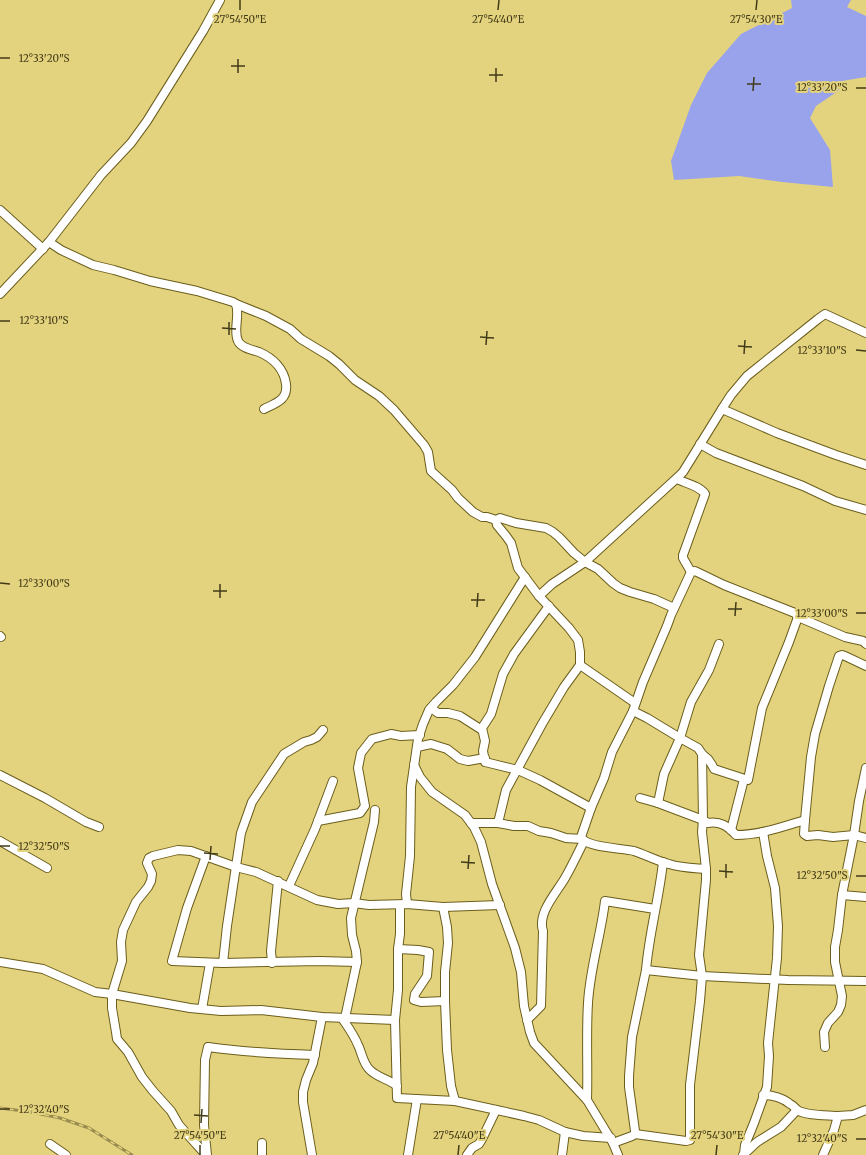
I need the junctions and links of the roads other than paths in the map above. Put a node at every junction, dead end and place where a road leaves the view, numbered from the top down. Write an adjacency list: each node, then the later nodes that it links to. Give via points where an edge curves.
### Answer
1 (220, 0): 3 (street, via 131,144 101,175)
2 (0, 210): 4 (street)
3 (49, 242): 4 (street); 6 (street, via 93,265 197,291)
4 (43, 249): 5 (street)
5 (1, 290)
6 (236, 304): 9 (street, via 238,342 268,357 284,374 284,397); 14 (street, via 290,329 379,396 424,445 432,473 473,512)
7 (866, 333): 8 (street, via 825,314 747,376)
8 (722, 408): 10 (street); 11 (street, via 778,433)
9 (264, 409)
10 (700, 444): 12 (street); 13 (street, via 716,454 803,486 835,501)
11 (866, 465)
12 (677, 478): 15 (street); 16 (street, via 705,494 683,555)
13 (866, 510)
14 (496, 520): 15 (street, via 500,518 546,528); 17 (street, via 511,543 518,568)
15 (585, 562): 18 (street); 20 (street, via 598,569 620,588)
16 (691, 572): 20 (street); 21 (street, via 695,571 795,613)
17 (525, 577): 18 (street); 27 (street, via 475,657)
18 (539, 596): 19 (street)
19 (549, 606): 24 (street, via 578,640); 28 (street, via 506,667 491,714)
20 (674, 608): 26 (street)
21 (798, 617): 23 (street); 39 (street, via 762,708 748,780)
22 (719, 644): 31 (street, via 709,670 691,702)
23 (866, 644)
24 (580, 665): 26 (street); 37 (street, via 542,724)
25 (866, 666): 46 (street, via 845,656 839,656 815,734)
26 (634, 707): 31 (street); 43 (street, via 612,752)
27 (431, 708): 28 (street, via 438,713 460,716); 30 (street, via 422,724)
28 (482, 728): 34 (street)
29 (323, 730): 59 (street, via 317,737 284,754 252,802 241,833)
30 (420, 735): 32 (street); 47 (street, via 391,734 372,739 361,753 358,768 365,806 360,813)
31 (680, 738): 33 (street, via 698,748); 42 (street, via 664,774)
32 (417, 747): 34 (street, via 431,744 447,749 468,762); 35 (street)
33 (702, 754): 39 (street, via 714,769); 45 (street)
34 (485, 758): 37 (street, via 485,762)
35 (414, 765): 48 (street, via 432,792 465,815); 67 (street, via 410,808 410,856)
36 (866, 768): 53 (street)
37 (518, 770): 43 (street); 49 (street, via 506,790)
38 (0, 775): 50 (street)
39 (744, 779): 51 (street)
40 (333, 781): 47 (street)
41 (640, 798): 42 (street)
42 (658, 803): 45 (street)
43 (591, 808): 55 (street, via 581,837)
44 (375, 810): 66 (street)
45 (703, 820): 51 (street, via 708,823 720,823); 61 (street, via 702,842)
46 (805, 820): 52 (street); 53 (street, via 806,836)
47 (318, 821): 63 (street)
48 (471, 823): 49 (street); 68 (street, via 481,842)
49 (498, 823): 55 (street, via 528,826 566,838)
50 (99, 827)
51 (731, 830): 52 (street, via 736,834 746,835)
52 (763, 832): 79 (street, via 775,888 778,926)
53 (854, 835): 54 (street); 64 (street)
54 (866, 838)
55 (583, 840): 58 (street, via 634,851); 88 (street, via 544,916 541,926 541,1006)
56 (0, 841): 60 (street)
57 (206, 856): 59 (street); 74 (street, via 187,908 172,961); 82 (street, via 178,850 149,858 147,863 152,874 151,881 136,902 123,930 122,961)
58 (663, 862): 61 (street, via 687,868); 70 (street)
59 (236, 867): 62 (street); 75 (street)
60 (47, 868)
61 (706, 869): 78 (street, via 700,955)
62 (278, 881): 63 (street); 76 (street)
63 (289, 886): 66 (street, via 317,900 338,904)
64 (842, 895): 65 (street); 80 (street, via 835,947)
65 (866, 898)
66 (354, 903): 67 (street); 73 (street, via 351,918)
67 (404, 904): 69 (street); 71 (street)
68 (500, 905): 69 (street); 88 (street, via 521,972)
69 (443, 907): 83 (street, via 448,943)
70 (655, 909): 77 (street); 94 (street, via 605,901 588,1003)
71 (398, 949): 83 (street, via 429,952 427,976 414,1000); 87 (street)
72 (0, 962): 82 (street, via 43,969 94,992)
73 (357, 962): 76 (street, via 320,960); 86 (street)
74 (210, 963): 75 (street); 84 (street)
75 (223, 963): 76 (street)
76 (272, 963)
77 (646, 970): 78 (street); 101 (street, via 632,1037 629,1076)
78 (702, 976): 79 (street); 101 (street, via 690,1085 690,1140)
79 (774, 979): 80 (street); 92 (street, via 767,1087)
80 (839, 981): 81 (street); 89 (street, via 841,1006 824,1032)
81 (866, 981)
82 (112, 994): 84 (street); 107 (street, via 117,1039 152,1091)
83 (445, 1001): 95 (street, via 449,1068)
84 (202, 1009): 85 (street, via 260,1010)
85 (322, 1016): 86 (street); 90 (street)
86 (344, 1018): 87 (street); 91 (street, via 370,1070)
87 (395, 1020): 91 (street)
88 (527, 1020): 94 (street, via 534,1044)
89 (825, 1047)
90 (315, 1055): 107 (street, via 237,1052 208,1047 205,1060 204,1125); 109 (street, via 303,1097)
91 (397, 1086): 93 (street, via 397,1098)
92 (763, 1095): 97 (street, via 790,1103); 105 (street)
93 (417, 1099): 95 (street); 110 (street)
94 (587, 1100): 102 (street)
95 (455, 1101): 96 (street)
96 (496, 1110): 100 (street, via 539,1120); 111 (street, via 479,1144)
97 (798, 1110): 99 (street, via 807,1114); 105 (street, via 782,1127 757,1142)
98 (866, 1110): 99 (street, via 853,1115)
99 (838, 1116): 114 (street)
100 (565, 1132): 102 (street); 112 (street)
101 (635, 1134): 102 (street)
102 (612, 1141): 113 (street)
103 (262, 1143): 108 (street)
104 (50, 1144): 106 (street)
105 (744, 1154)
106 (66, 1155)
107 (207, 1155)
108 (262, 1155)
109 (312, 1155)
110 (408, 1155)
111 (467, 1155)
112 (562, 1155)
113 (618, 1155)
114 (823, 1155)

